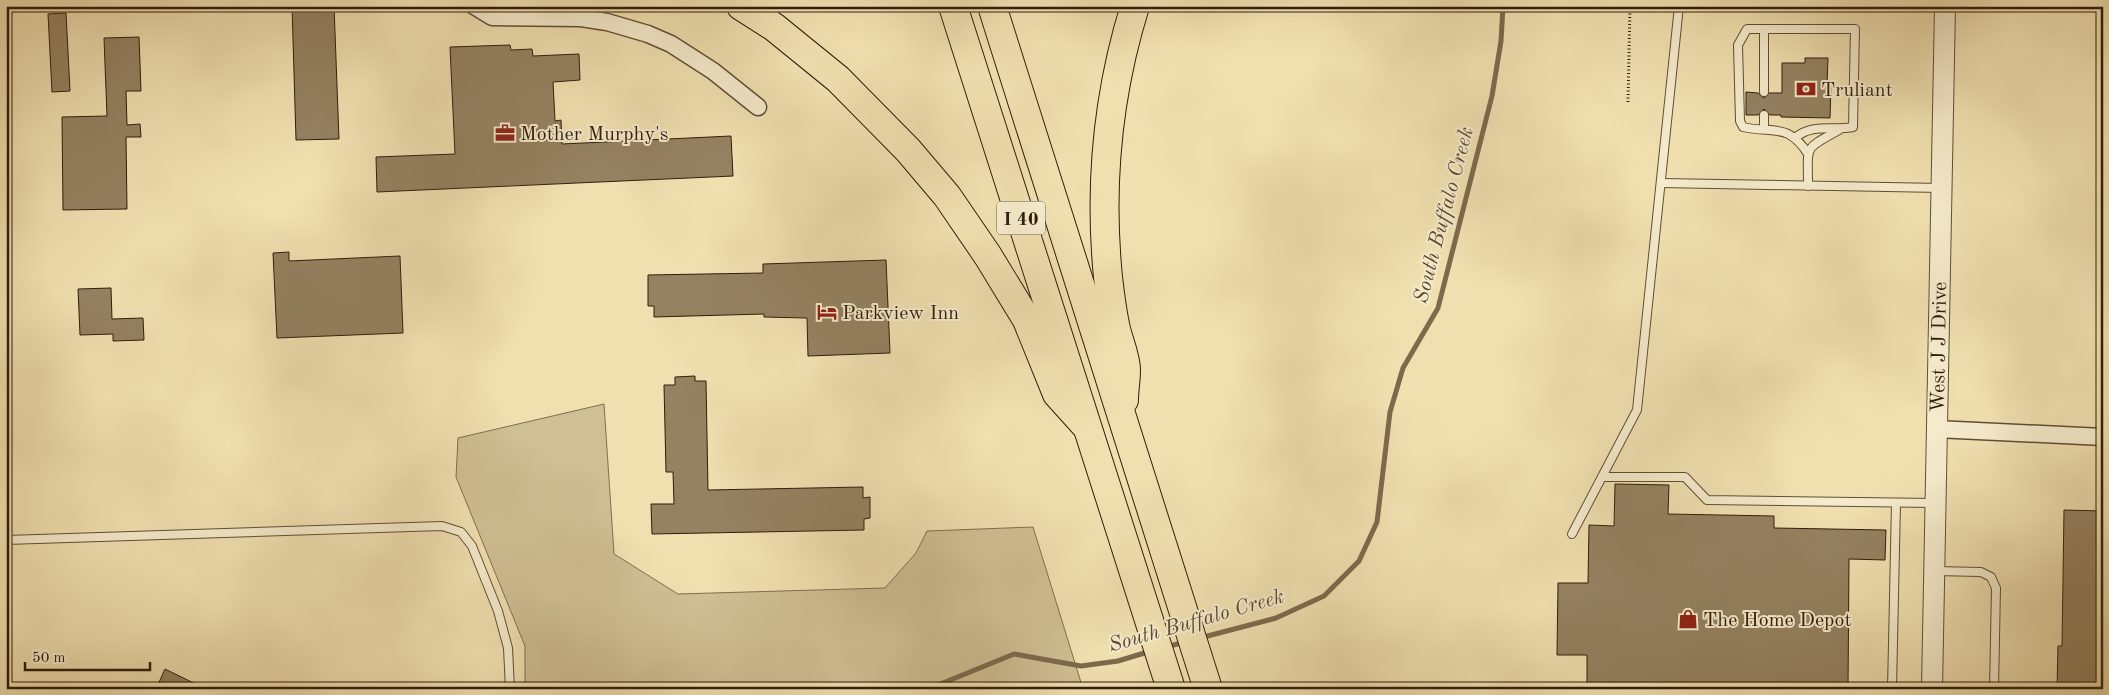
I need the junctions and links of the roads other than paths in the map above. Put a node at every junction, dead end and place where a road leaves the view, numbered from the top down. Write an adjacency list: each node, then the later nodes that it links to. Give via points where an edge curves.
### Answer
1 (474, 6): 10 (street, via 492,17 581,18 641,32 671,44 713,71)
2 (742, 6): 21 (highway, via 774,27 838,79 908,150 946,196 1027,320 1057,394)
3 (953, 6): 21 (highway, I 40)
4 (992, 6): 19 (highway, I 40)
5 (1134, 6): 19 (highway, via 1113,104 1105,179 1109,289 1126,368)
6 (1679, 6): 16 (lane)
7 (1945, 6): 18 (street, West J J Drive)
8 (1764, 29): 9 (lane); 12 (lane, via 1748,29 1738,45 1740,121 1743,127); 13 (lane, via 1855,29 1853,127)
9 (1764, 92)
10 (758, 107)
11 (1764, 116): 12 (lane)
12 (1764, 129): 14 (lane, via 1781,130)
13 (1839, 130): 14 (lane, via 1813,128); 15 (lane, via 1816,142)
14 (1795, 138): 15 (lane)
15 (1808, 154): 17 (lane)
16 (1661, 184): 17 (lane); 23 (lane, via 1637,410)
17 (1808, 186): 18 (lane)
18 (1941, 188): 20 (street, West J J Drive)
19 (1122, 419): 29 (highway, I 40)
20 (1936, 429): 22 (street); 25 (street, West J J Drive)
21 (1089, 430): 31 (highway, I 40)
22 (2103, 437)
23 (1602, 477): 24 (lane, via 1685,477 1707,500); 26 (lane)
24 (1896, 503): 25 (lane); 32 (lane)
25 (1935, 503): 28 (street, West J J Drive)
26 (1572, 534)
27 (6, 540): 30 (lane, via 442,526 461,532 472,546 498,611 508,648)
28 (1934, 571): 33 (street, West J J Drive); 34 (lane, via 1981,572 1991,577 1996,588)
29 (1207, 685)
30 (510, 689)
31 (1171, 689)
32 (1892, 689)
33 (1932, 689)
34 (1994, 689)

